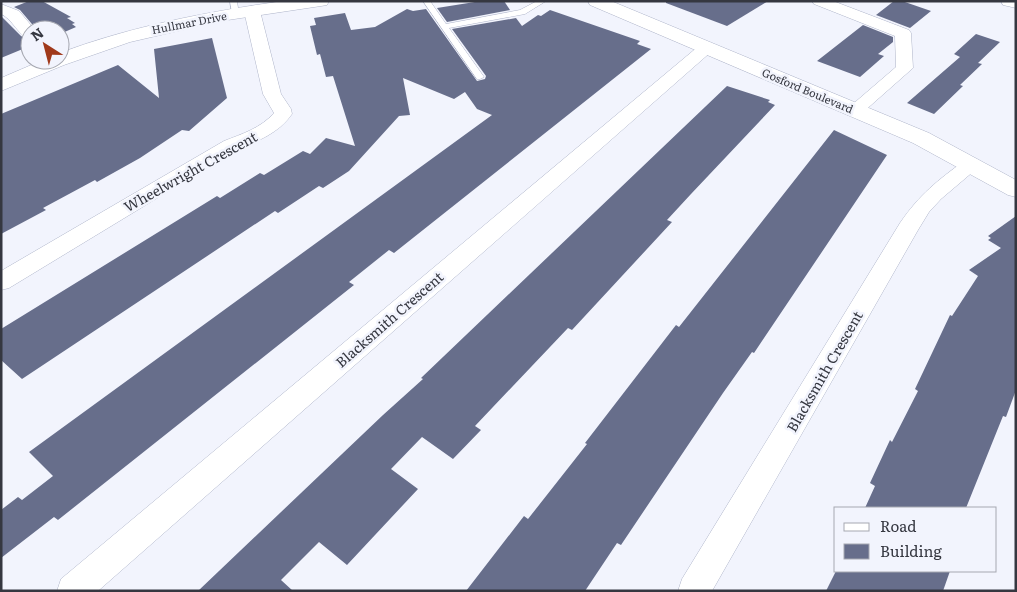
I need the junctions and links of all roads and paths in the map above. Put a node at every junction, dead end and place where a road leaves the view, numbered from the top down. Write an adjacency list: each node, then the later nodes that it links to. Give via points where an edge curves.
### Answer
1 (321, 1): 9 (street, Hullmar Drive)
2 (426, 1): 11 (lane)
3 (543, 1): 11 (lane, via 522,12)
4 (819, 1): 17 (street, via 903,33 905,68)
5 (1009, 1): 7 (street)
6 (604, 2): 12 (street, Gosford Boulevard)
7 (1016, 3)
8 (1, 8): 10 (street, via 14,14)
9 (240, 8): 13 (street, Hullmar Drive, via 147,30); 20 (street, Wheelwright Crescent, via 272,94 282,109 283,114 278,121 230,146)
10 (20, 22)
11 (444, 28): 15 (lane)
12 (706, 48): 17 (street, Gosford Boulevard); 21 (street, Blacksmith Crescent)
13 (70, 56)
14 (35, 70): 16 (street, Hullmar Drive)
15 (480, 77)
16 (1, 85)
17 (855, 110): 18 (street, Gosford Boulevard, via 921,138)
18 (971, 165): 19 (street, Gosford Boulevard); 22 (street, Blacksmith Crescent, via 934,194 908,228)
19 (1016, 190)
20 (1, 282)
21 (73, 591)
22 (694, 591)

